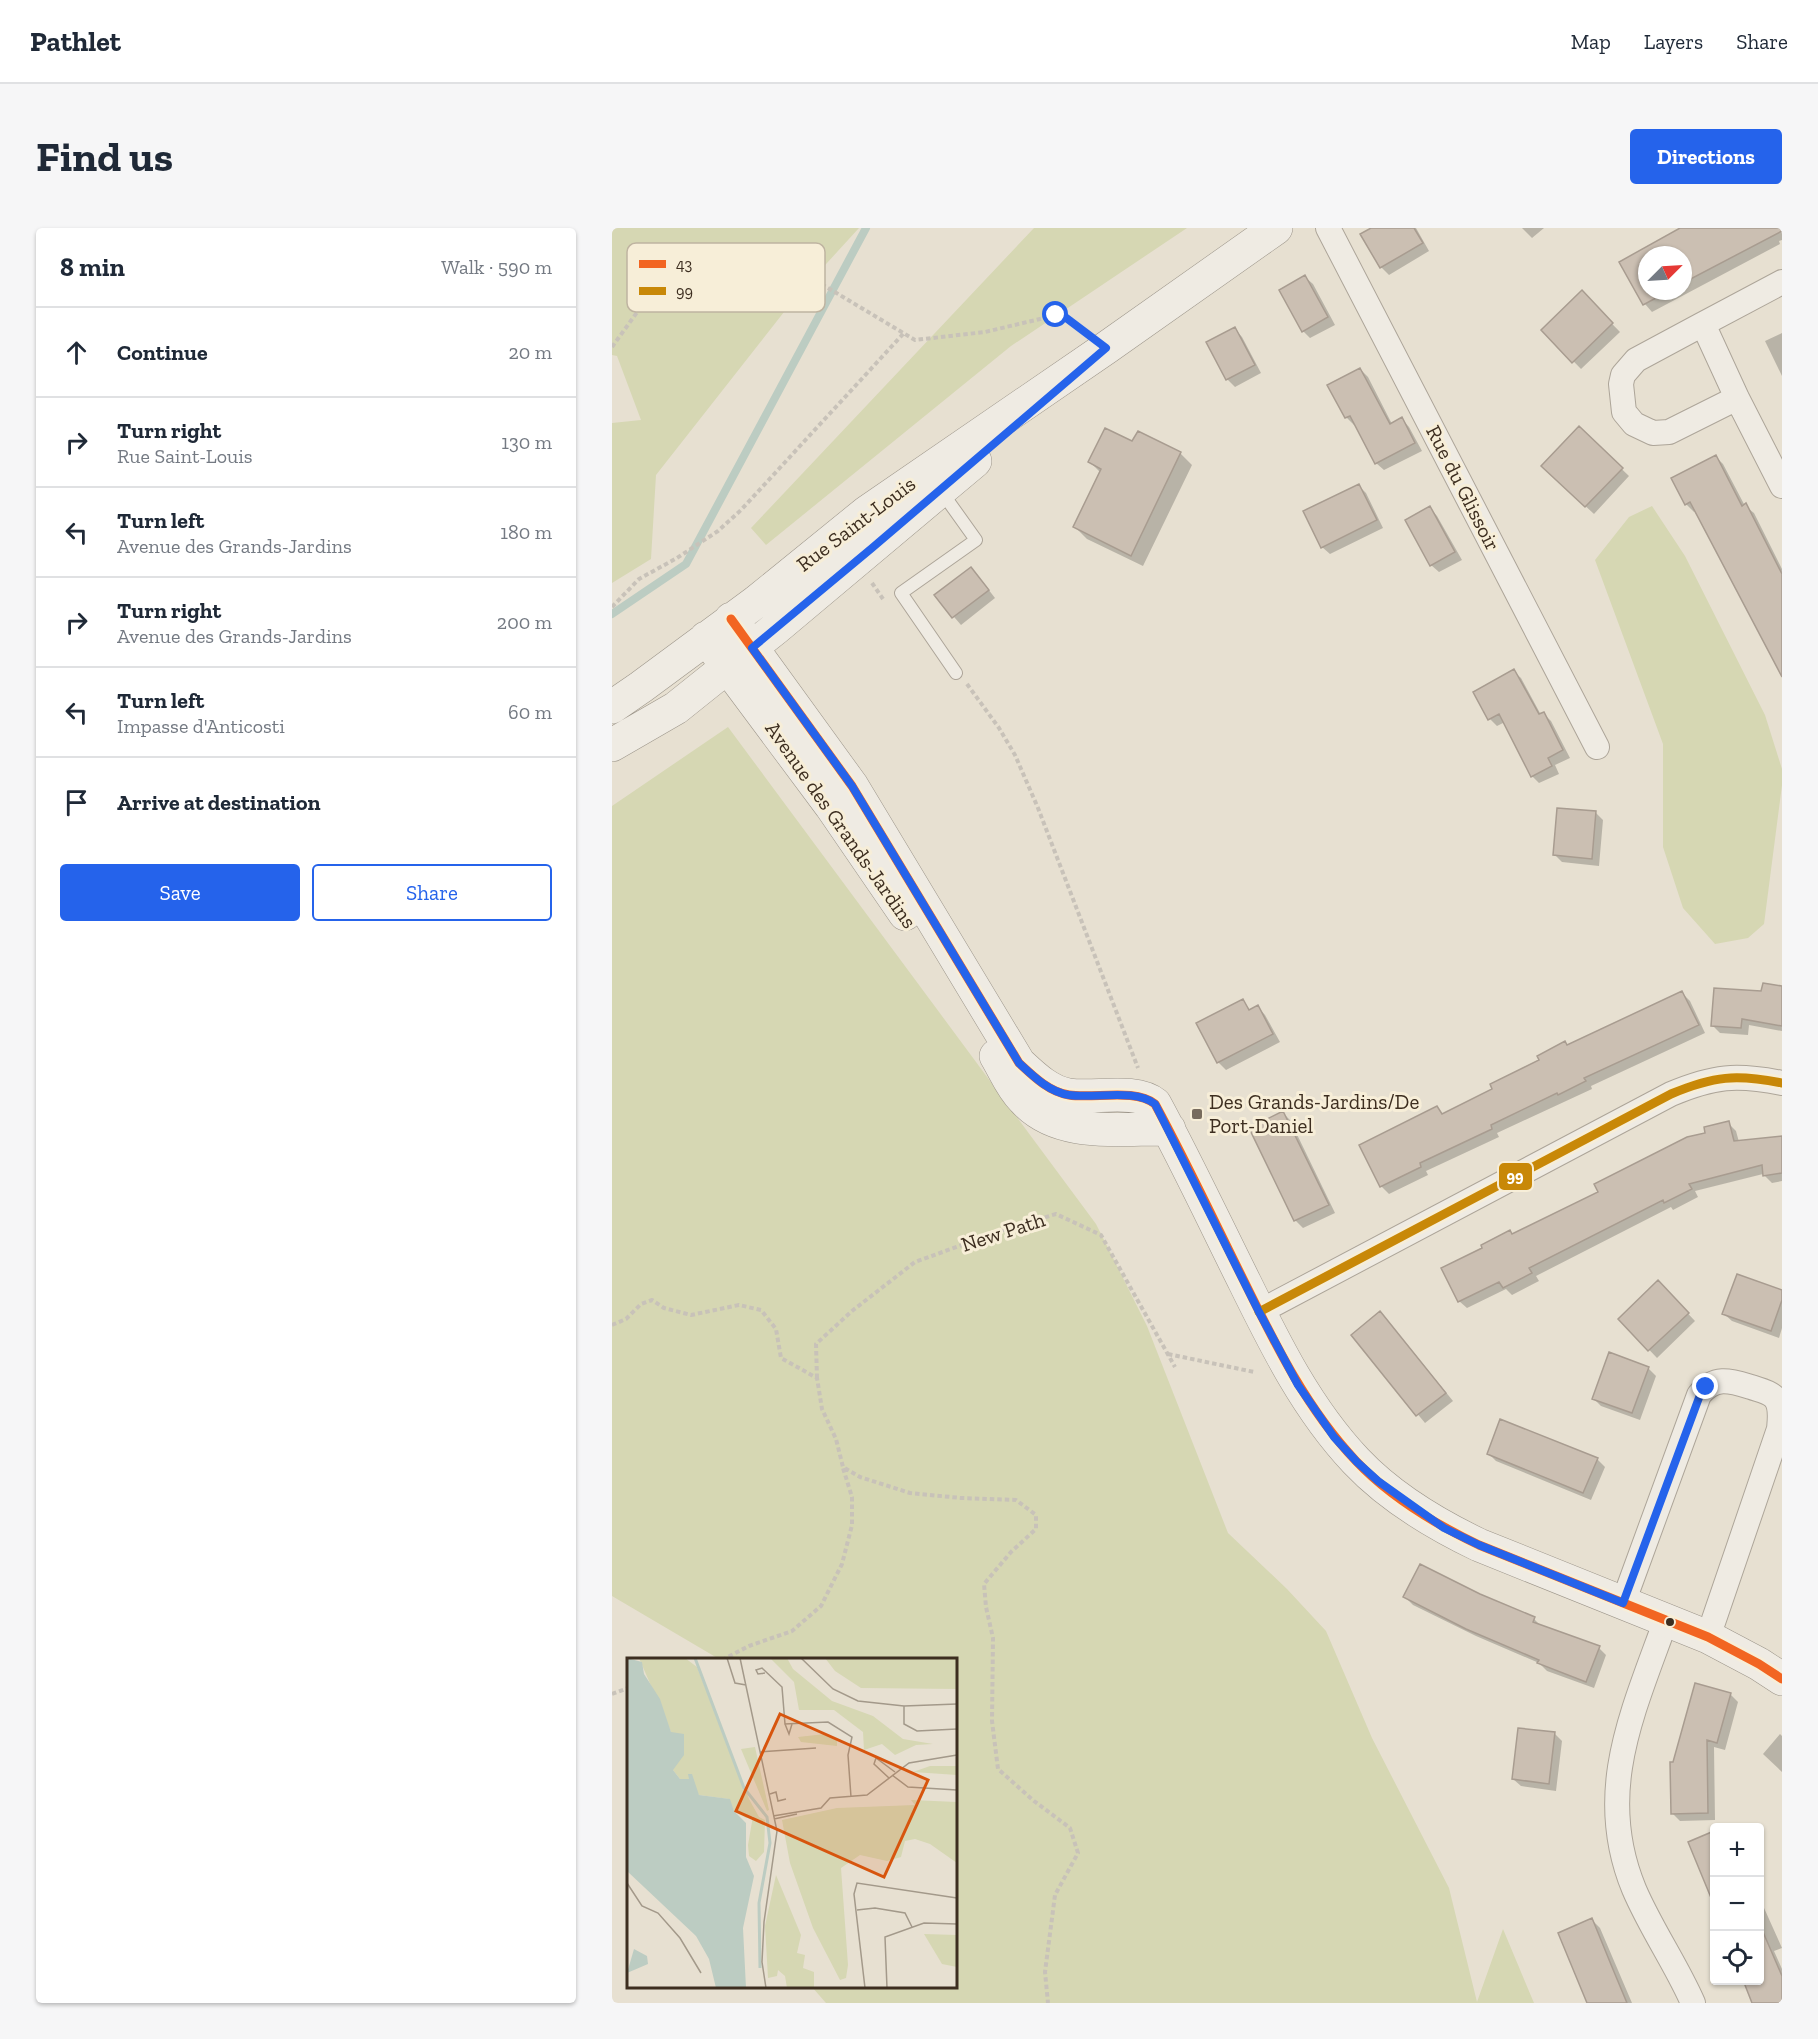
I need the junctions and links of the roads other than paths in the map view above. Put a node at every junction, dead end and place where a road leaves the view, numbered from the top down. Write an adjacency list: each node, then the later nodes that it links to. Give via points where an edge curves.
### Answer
1 (1276, 228): 5 (street, Rue Saint-Louis)
2 (1328, 228): 14 (street, Rue du Glissoir)
3 (1782, 282): 4 (street)
4 (1702, 324): 6 (street); 6 (street, via 1636,360 1623,375 1624,412 1634,424 1653,433 1669,432)
5 (1106, 348): 8 (street, Rue Saint-Louis); 9 (street, Rue Saint-Louis, via 867,512)
6 (1737, 398): 7 (street)
7 (1782, 486)
8 (940, 490): 10 (street, Rue Saint-Louis); 11 (lane, via 976,540 901,593)
9 (719, 629): 10 (street, Avenue des Grands-Jardins); 12 (street, Rue Saint-Louis)
10 (739, 657): 13 (street, Rue Saint-Louis, via 675,708); 16 (street, Avenue des Grands-Jardins, via 831,807 934,958 1022,1099 1047,1118 1070,1125 1169,1129)
11 (956, 673)
12 (612, 706)
13 (612, 745)
14 (1597, 747)
15 (1782, 1083): 16 (street, via 1728,1077 1699,1082 1671,1094)
16 (1259, 1312): 17 (street, Avenue des Grands-Jardins, via 1320,1417 1378,1481 1444,1528)
17 (1623, 1603): 18 (street, Avenue des Grands-Jardins); 19 (street, via 1700,1395 1706,1387 1725,1381 1768,1392 1779,1407 1779,1429)
18 (1666, 1620): 19 (street, Avenue des Grands-Jardins); 21 (street, via 1625,1734 1616,1789 1617,1811 1619,1837 1634,1888)
19 (1708, 1637): 20 (street, Avenue des Grands-Jardins)
20 (1782, 1679)
21 (1693, 2003)

